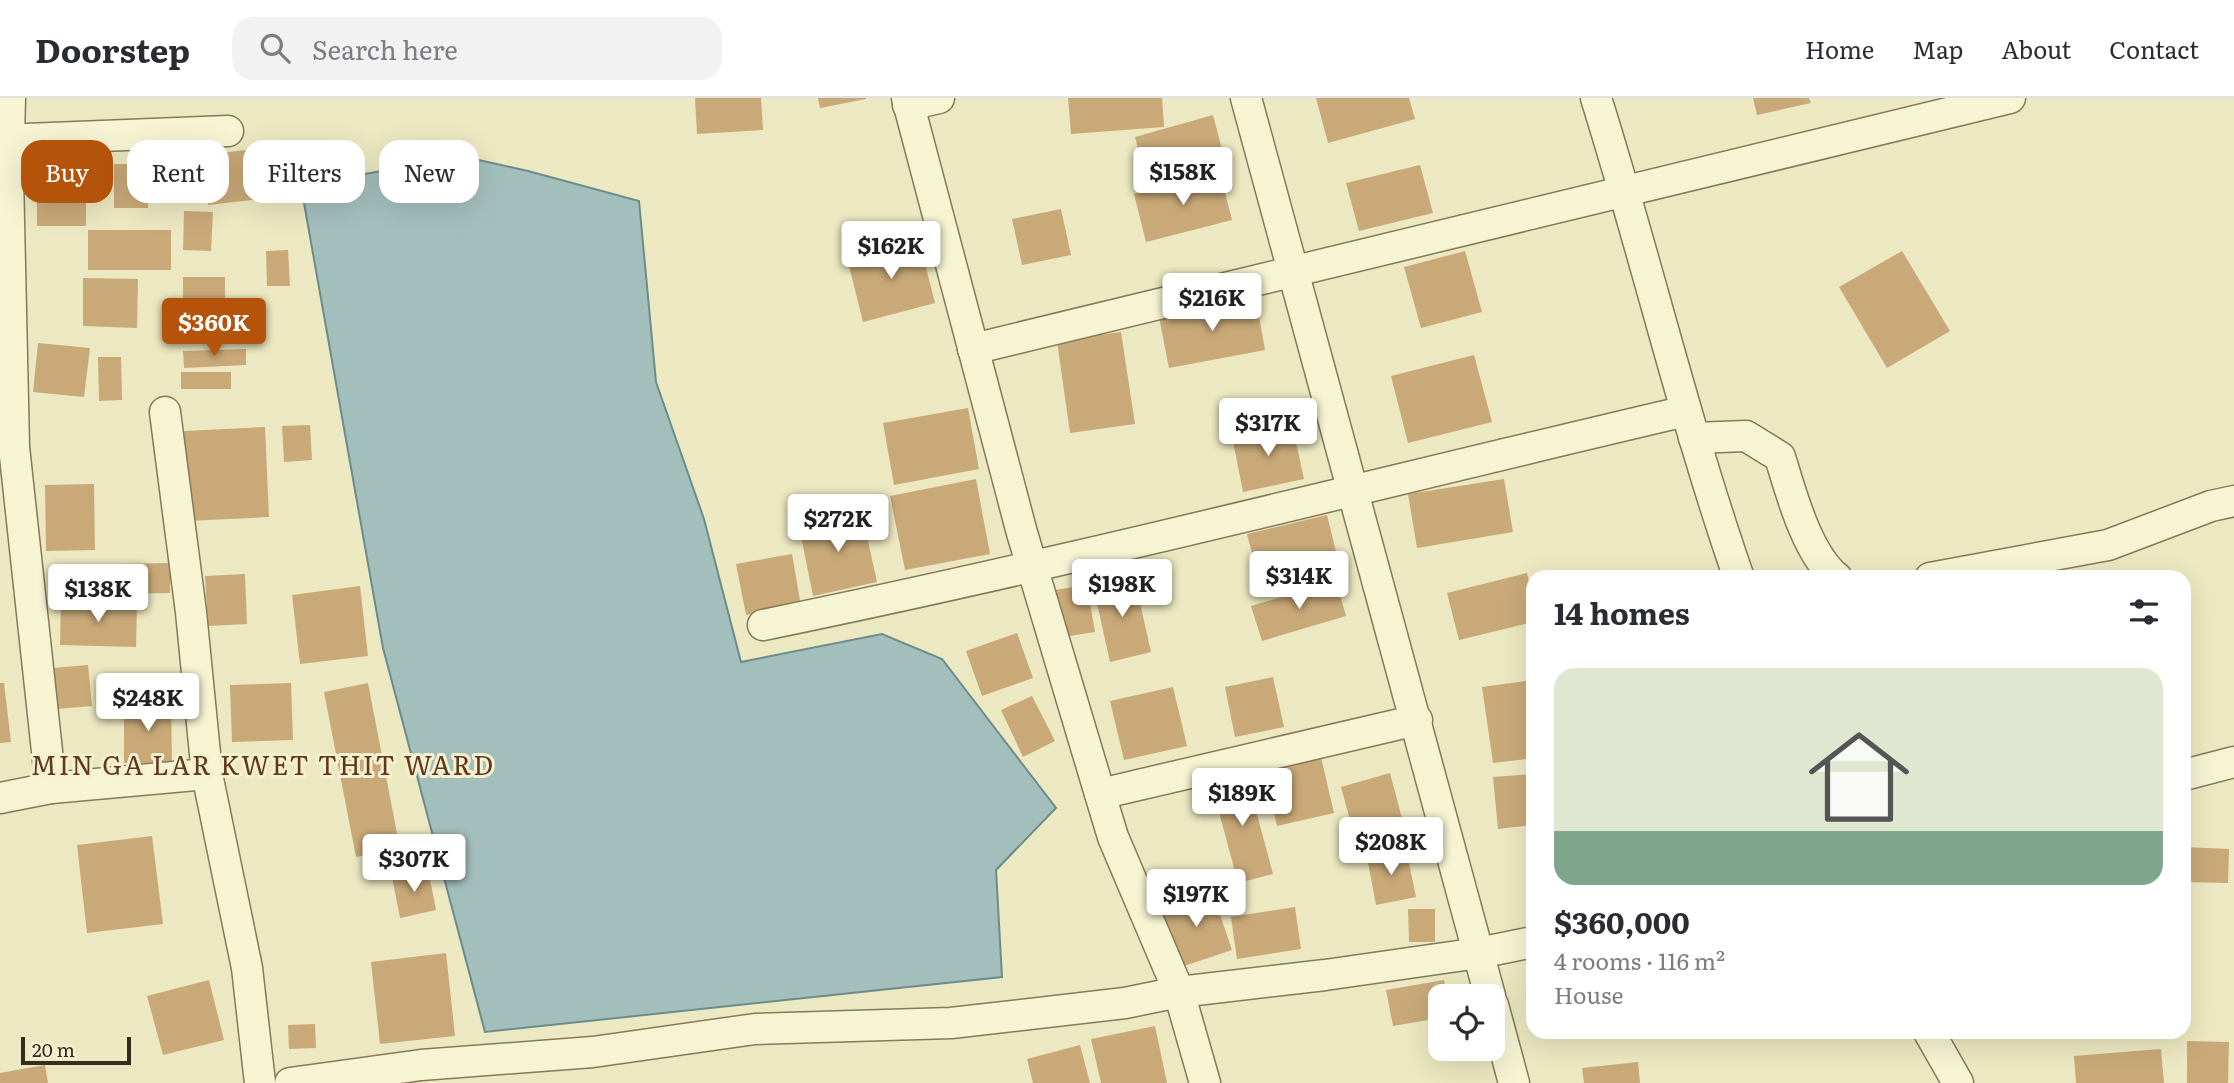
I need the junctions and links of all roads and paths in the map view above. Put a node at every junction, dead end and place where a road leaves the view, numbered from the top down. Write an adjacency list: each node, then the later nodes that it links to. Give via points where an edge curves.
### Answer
1 (10, 98): 8 (street)
2 (939, 98): 6 (street)
3 (1246, 98): 10 (street)
4 (1596, 98): 9 (street)
5 (2010, 98): 9 (street)
6 (907, 101): 11 (street)
7 (228, 131): 8 (street)
8 (4, 139): 14 (street)
9 (1626, 191): 10 (street); 13 (street)
10 (1294, 272): 11 (street); 15 (street)
11 (973, 349): 17 (street)
12 (165, 412): 25 (street)
13 (1690, 424): 15 (street); 18 (street); 19 (street, via 1746,436 1780,457 1800,523)
14 (7, 448): 26 (street)
15 (1354, 489): 17 (street); 22 (street)
16 (2234, 501): 20 (street, via 2108,545)
17 (1032, 566): 21 (street); 27 (street)
18 (1736, 570)
19 (1828, 570)
20 (1973, 570)
21 (763, 625)
22 (1417, 720): 27 (street); 30 (street)
23 (2234, 762): 24 (street)
24 (2191, 773)
25 (207, 774): 26 (street); 35 (street, via 247,968)
26 (51, 788): 28 (street)
27 (1100, 794): 32 (street, via 1113,837)
28 (0, 798)
29 (1526, 943): 30 (street)
30 (1479, 953): 31 (street); 32 (street)
31 (1487, 984)
32 (1180, 992): 36 (street, via 1125,1003 951,1023 755,1029 593,1052 421,1065); 37 (street)
33 (1933, 1039): 39 (street)
34 (1505, 1050): 38 (street)
35 (260, 1083)
36 (290, 1083)
37 (1205, 1083)
38 (1514, 1083)
39 (1958, 1083)

